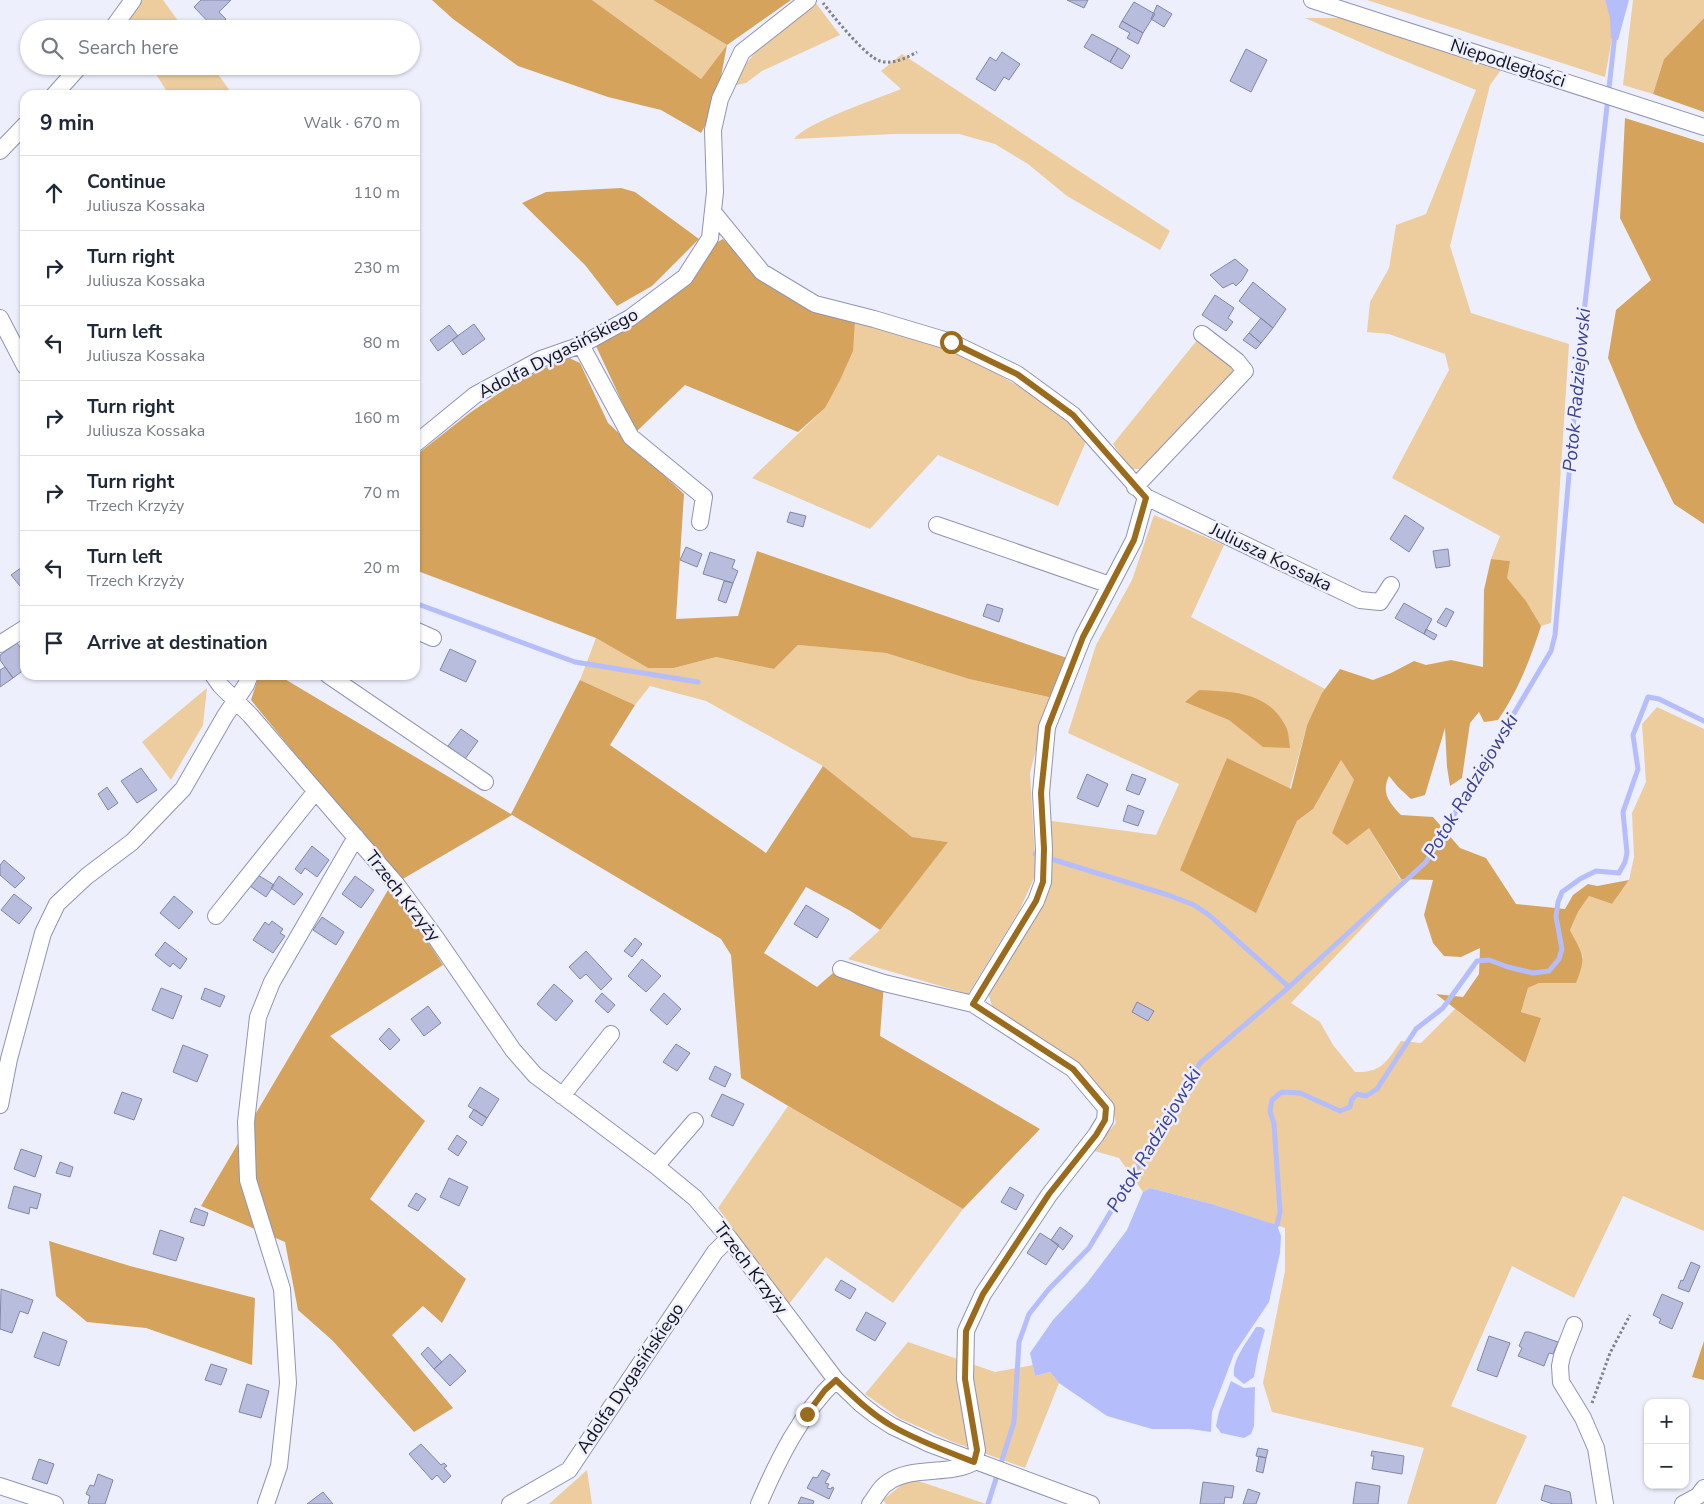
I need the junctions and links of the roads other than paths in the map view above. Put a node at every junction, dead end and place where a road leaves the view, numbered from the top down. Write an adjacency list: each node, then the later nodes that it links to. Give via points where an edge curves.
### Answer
1 (133, 0): 4 (street)
2 (808, 0): 10 (street, Adolfa Dygasińskiego, via 742,52 720,99 713,130)
3 (1312, 0): 7 (street, Niepodległości)
4 (119, 20)
5 (72, 75): 6 (street)
6 (58, 90)
7 (1704, 127)
8 (20, 130): 9 (street)
9 (0, 151)
10 (713, 212): 13 (street, Adolfa Dygasińskiego, via 710,238 686,277 630,318); 16 (street, Juliusza Kossaka, via 762,272 815,304 951,342 1017,374 1073,415)
11 (0, 318): 14 (street)
12 (1202, 334): 16 (street, via 1245,371)
13 (581, 345): 15 (street, Adolfa Dygasińskiego, via 541,359 475,395); 17 (street, via 631,437 704,497)
14 (20, 356)
15 (420, 440)
16 (1140, 492): 19 (street, via 1134,540); 20 (street, Juliusza Kossaka, via 1360,600 1380,602)
17 (700, 522)
18 (937, 525): 19 (street)
19 (1110, 584): 34 (street, via 1083,637 1048,727 1041,793 1043,882 1036,901)
20 (1391, 585)
21 (20, 631): 24 (street)
22 (420, 632): 23 (street)
23 (433, 638)
24 (0, 644)
25 (216, 680): 28 (street, Trzech Krzyży)
26 (248, 680): 28 (street)
27 (335, 680): 29 (street)
28 (235, 701): 30 (street, Trzech Krzyży); 37 (street, via 183,789 132,842 86,876 57,904 43,932)
29 (484, 782)
30 (316, 791): 31 (street, Trzech Krzyży); 32 (street)
31 (356, 837): 36 (street, Trzech Krzyży, via 428,925 513,1050 535,1075); 48 (street, via 272,982 258,1017 246,1122 248,1180 282,1289 288,1383 279,1466)
32 (216, 916)
33 (841, 969): 34 (street, via 884,983)
34 (973, 1004): 43 (street, via 1073,1069 1106,1108 1105,1120 1096,1135 1049,1194 983,1294 966,1331 965,1379 977,1450)
35 (611, 1034): 36 (street)
36 (562, 1096): 39 (street, Trzech Krzyży)
37 (0, 1105)
38 (695, 1121): 39 (street)
39 (656, 1166): 40 (street, Trzech Krzyży, via 694,1198)
40 (729, 1238): 42 (street, Trzech Krzyży); 46 (street, Adolfa Dygasińskiego, via 715,1252 569,1470)
41 (1574, 1325): 52 (street, via 1562,1356 1560,1374 1565,1390 1583,1418 1596,1448)
42 (836, 1380): 43 (street, Trzech Krzyży, via 861,1404 892,1426); 49 (street, via 807,1414 784,1451)
43 (974, 1462): 50 (street, via 966,1466 910,1473 887,1483); 51 (street, Trzech Krzyży)
44 (0, 1486): 47 (street)
45 (1704, 1488): 53 (street, via 1698,1496)
46 (514, 1503)
47 (55, 1504)
48 (266, 1504)
49 (759, 1504)
50 (870, 1504)
51 (1091, 1504)
52 (1605, 1504)
53 (1683, 1504)

